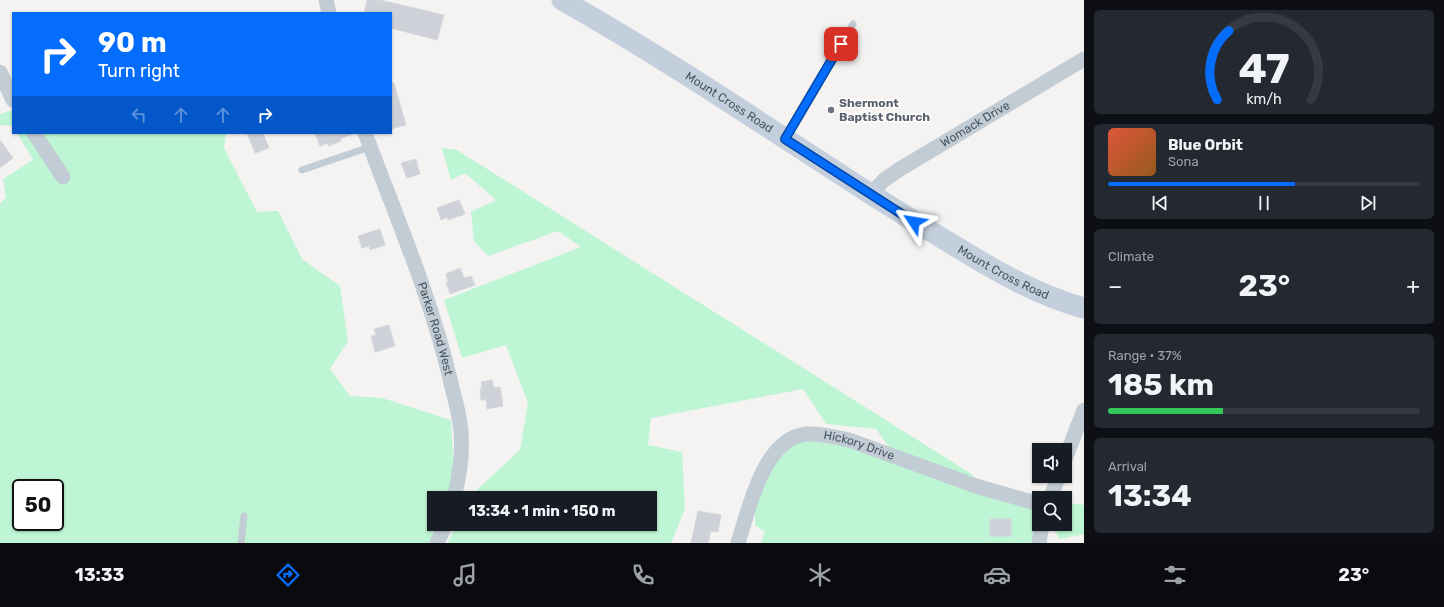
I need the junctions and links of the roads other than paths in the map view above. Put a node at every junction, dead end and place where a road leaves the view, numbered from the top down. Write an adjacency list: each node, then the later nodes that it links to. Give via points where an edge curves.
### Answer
1 (326, 0): 3 (street)
2 (562, 0): 9 (main road, Mount Cross Road, via 669,64)
3 (328, 12)
4 (853, 24): 9 (lane)
5 (1084, 58): 13 (street, Womack Drive, via 900,169 884,180)
6 (0, 72): 7 (street)
7 (12, 98)
8 (35, 134): 12 (street)
9 (785, 139): 13 (main road, Mount Cross Road)
10 (367, 140): 11 (lane); 17 (street, Parker Road West, via 442,344 460,423 461,451)
11 (302, 170)
12 (64, 177)
13 (871, 194): 14 (main road, Mount Cross Road, via 993,269 1046,295)
14 (1084, 308)
15 (1084, 410): 16 (street)
16 (1071, 443)
17 (456, 491)
18 (1032, 502): 24 (street, Hickory Drive, via 976,486 849,440 807,434 790,440 770,458 751,502)
19 (244, 516): 22 (lane)
20 (443, 531): 23 (street)
21 (1041, 531): 25 (street)
22 (241, 543)
23 (437, 543)
24 (738, 543)
25 (1039, 543)

